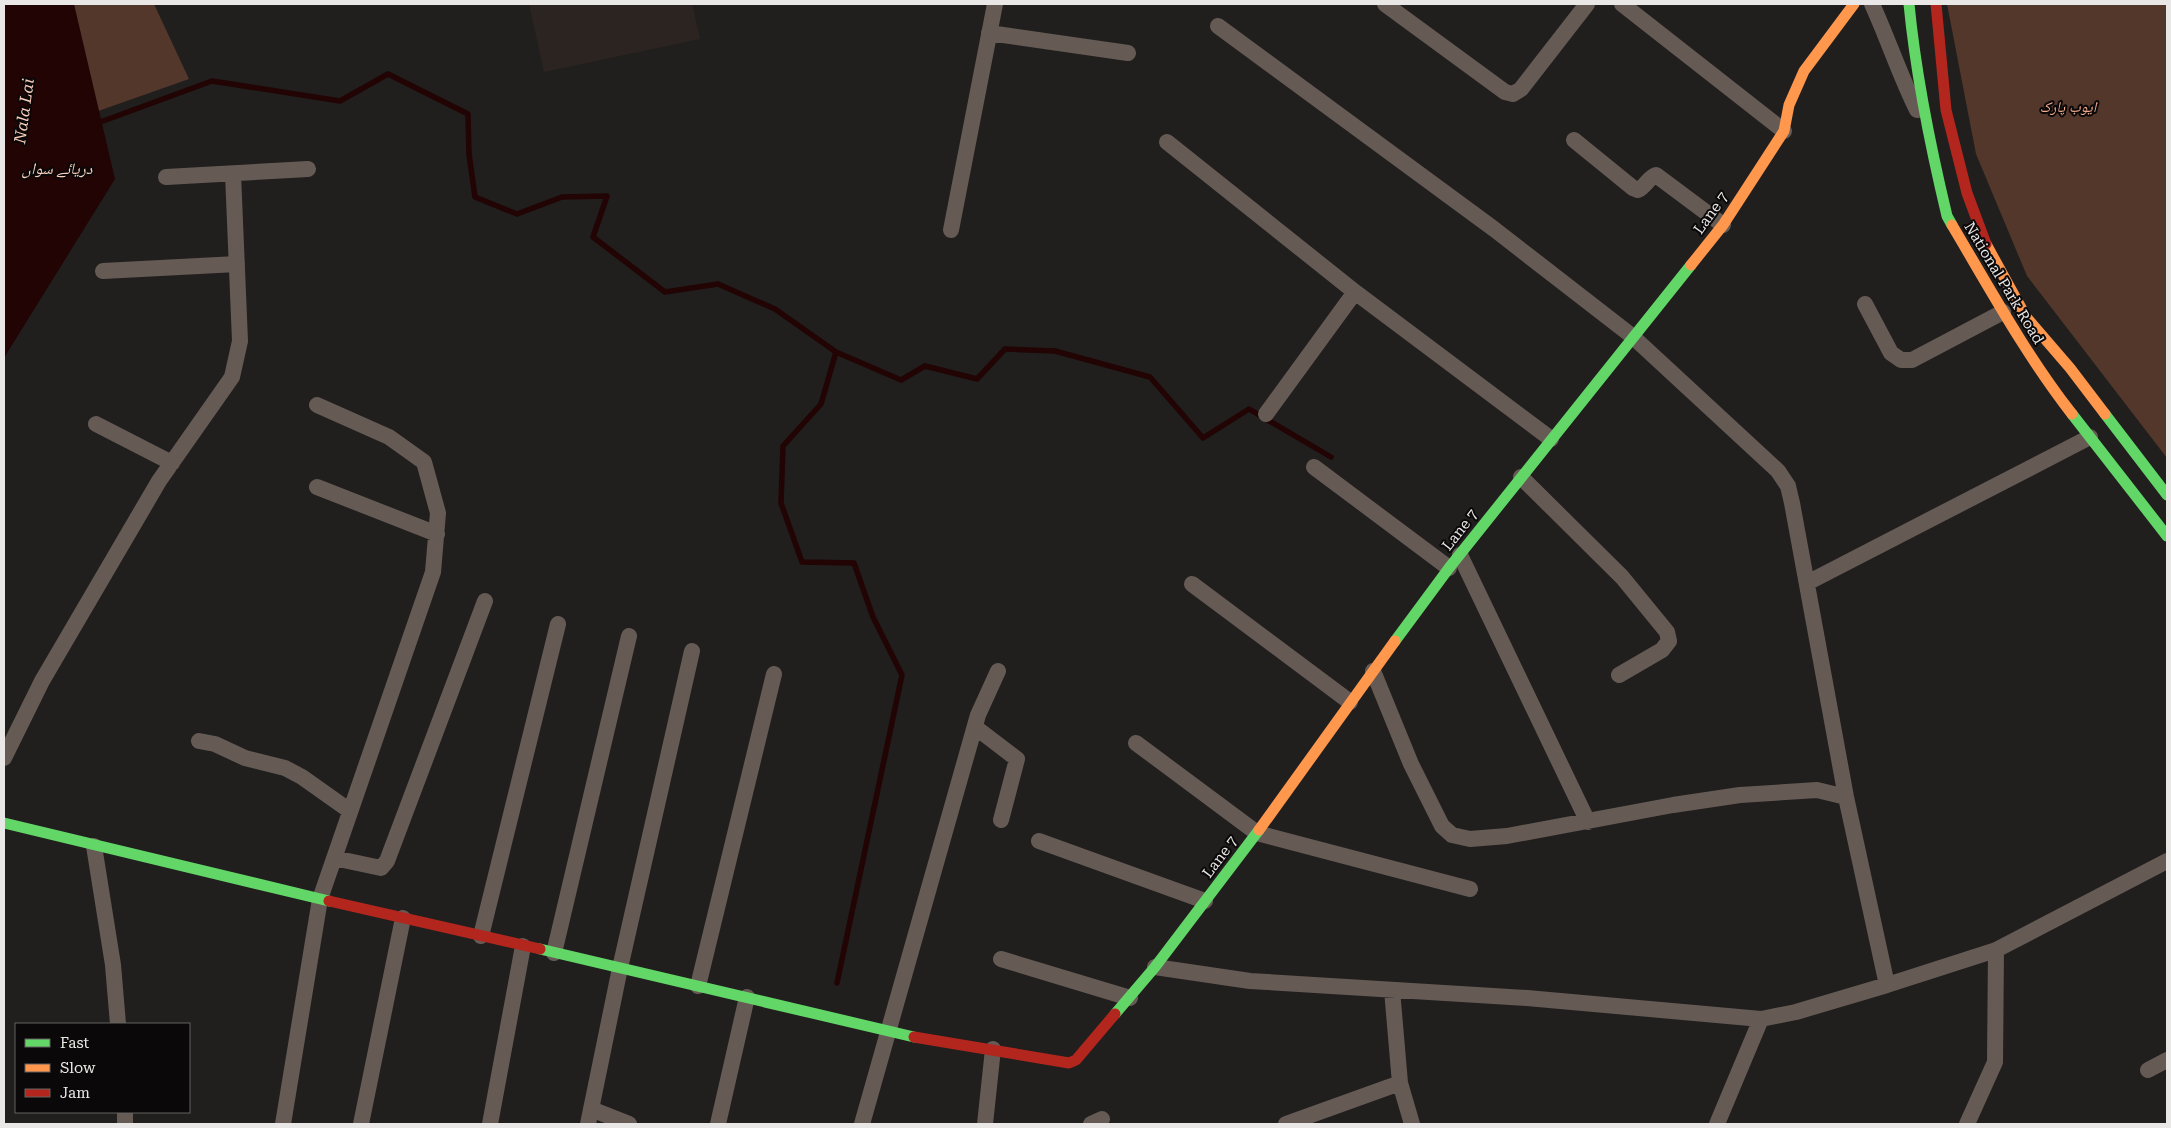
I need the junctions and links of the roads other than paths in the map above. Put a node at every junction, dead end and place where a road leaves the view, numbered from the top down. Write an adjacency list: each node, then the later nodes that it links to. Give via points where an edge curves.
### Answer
1 (995, 4): 10 (street)
2 (1385, 4): 3 (street, via 1512,94 1521,89)
3 (1587, 4)
4 (1622, 4): 13 (street)
5 (1854, 4): 13 (street, Lane 7, via 1804,71 1790,104)
6 (1872, 4): 12 (street, via 1905,86)
7 (1909, 4): 12 (street, National Park Road)
8 (1936, 4): 27 (street, National Park Road, via 1946,110 1966,193 1983,238 2003,277 2026,317)
9 (1218, 26): 26 (street, via 1494,229)
10 (989, 33): 11 (street); 20 (street)
11 (1128, 52)
12 (1925, 125): 25 (street, National Park Road, via 1947,216)
13 (1784, 131): 19 (street, Lane 7)
14 (1574, 140): 19 (street, via 1633,188 1642,188 1656,175)
15 (1167, 142): 23 (street)
16 (308, 169): 17 (street)
17 (233, 174): 18 (street); 21 (street)
18 (166, 177)
19 (1723, 225): 26 (street, Lane 7)
20 (951, 230)
21 (237, 264): 22 (street); 34 (street, via 240,341 232,377)
22 (103, 271)
23 (1355, 292): 30 (street); 33 (street)
24 (1865, 304): 25 (street, via 1891,353 1901,360 1912,360)
25 (2003, 312): 28 (street, National Park Road)
26 (1632, 336): 33 (street, Lane 7); 43 (street, via 1778,471 1788,486)
27 (2044, 338): 28 (street); 38 (street, National Park Road)
28 (2027, 350): 32 (street, National Park Road)
29 (317, 405): 39 (street, via 389,437 424,462 438,513)
30 (1266, 414)
31 (96, 424): 34 (street)
32 (2090, 437): 40 (street, National Park Road); 43 (street)
33 (1550, 439): 36 (street, Lane 7)
34 (172, 463): 57 (street, via 42,681)
35 (1314, 467): 42 (street)
36 (1521, 477): 41 (street, Lane 7); 52 (street, via 1622,577 1667,632 1669,641 1662,650)
37 (317, 487): 39 (street)
38 (2167, 495)
39 (436, 534): 59 (street, via 433,572)
40 (2167, 536)
41 (1460, 554): 42 (street, Lane 7); 61 (street)
42 (1449, 568): 50 (street, Lane 7)
43 (1807, 583): 58 (street)
44 (1192, 584): 53 (street)
45 (485, 601): 66 (street, via 387,861 381,868)
46 (558, 624): 72 (street)
47 (629, 636): 75 (street)
48 (692, 651): 78 (street)
49 (998, 671): 54 (street)
50 (1373, 671): 53 (street, Lane 7); 61 (street, via 1411,764 1442,826 1452,835 1470,839 1507,836)
51 (774, 674): 80 (street)
52 (1619, 675)
53 (1350, 702): 63 (street, Lane 7)
54 (975, 727): 60 (street, via 1017,759); 86 (street)
55 (199, 741): 59 (street, via 285,768 302,776)
56 (1136, 743): 63 (street)
57 (4, 758)
58 (1846, 797): 61 (street, via 1817,790 1740,795); 79 (street)
59 (350, 811): 66 (street)
60 (1002, 820)
61 (1588, 822)
62 (4, 823): 65 (street)
63 (1257, 833): 68 (street); 70 (street, Lane 7)
64 (1039, 841): 70 (street)
65 (94, 846): 69 (street); 85 (street, via 113,965)
66 (334, 858): 69 (street)
67 (2167, 861): 74 (street)
68 (1470, 889)
69 (320, 899): 71 (street); 92 (street)
70 (1205, 901): 77 (street, Lane 7)
71 (403, 918): 72 (street); 93 (street)
72 (481, 936): 73 (street)
73 (524, 946): 75 (street); 94 (street)
74 (1996, 950): 79 (street); 102 (street, via 1995,1062)
75 (554, 953): 78 (street)
76 (1001, 959): 83 (street)
77 (1155, 967): 81 (street, via 1250,981); 83 (street, Lane 7)
78 (620, 968): 80 (street); 91 (street)
79 (1887, 985): 84 (street)
80 (698, 986): 82 (street)
81 (1392, 990): 84 (street, via 1527,998); 90 (street)
82 (747, 997): 86 (street); 96 (street)
83 (1130, 998): 87 (street, Lane 7, via 1082,1055 1070,1063)
84 (1761, 1019): 101 (street)
85 (118, 1023)
86 (888, 1033): 87 (street); 97 (street)
87 (992, 1049): 98 (street)
88 (2167, 1060): 89 (street)
89 (2148, 1070)
90 (1400, 1082): 99 (street); 100 (street)
91 (590, 1117): 95 (street)
92 (283, 1124)
93 (361, 1124)
94 (490, 1124)
95 (628, 1124)
96 (718, 1124)
97 (862, 1124)
98 (985, 1124)
99 (1286, 1124)
100 (1412, 1124)
101 (1717, 1124)
102 (1967, 1124)

